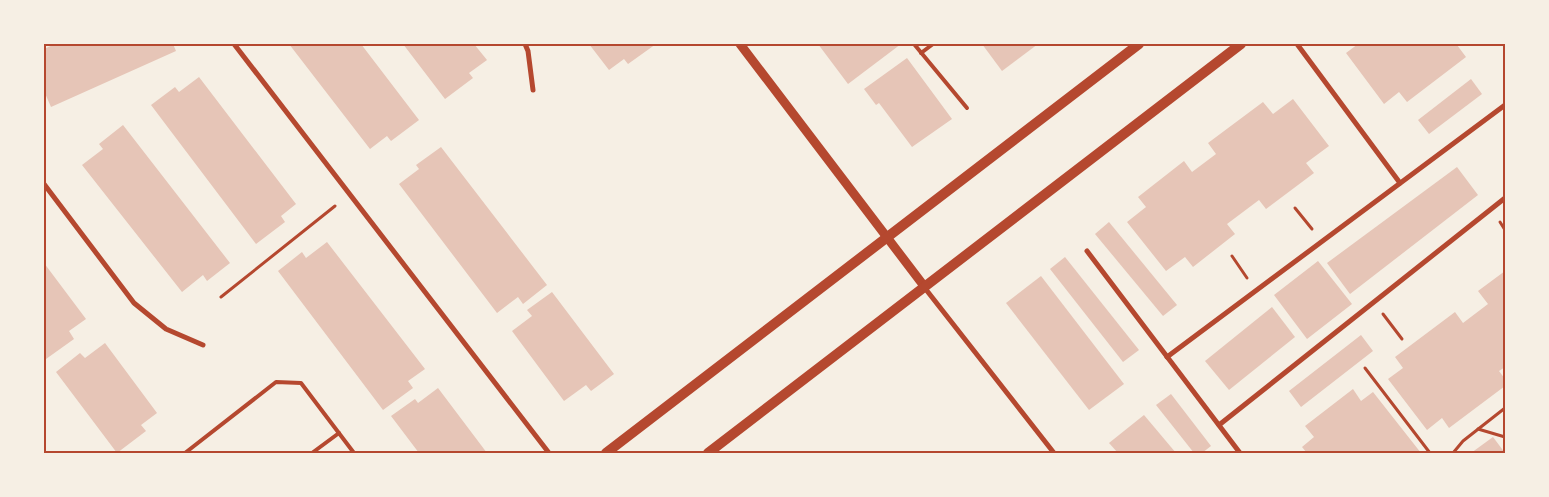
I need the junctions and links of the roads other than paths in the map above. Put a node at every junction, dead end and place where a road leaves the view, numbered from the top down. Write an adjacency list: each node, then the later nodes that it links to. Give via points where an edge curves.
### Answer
1 (234, 44): 26 (street)
2 (525, 44): 10 (street)
3 (740, 44): 16 (street)
4 (914, 44): 9 (lane)
5 (933, 44): 9 (lane)
6 (1139, 44): 16 (main road)
7 (1241, 44): 18 (main road)
8 (1297, 44): 13 (street)
9 (921, 53): 12 (lane)
10 (533, 90)
11 (1505, 105): 13 (street)
12 (967, 108)
13 (1400, 183): 20 (street)
14 (44, 184): 19 (street, via 134,303 166,329)
15 (1505, 198): 21 (street)
16 (886, 238): 18 (street); 27 (main road)
17 (1087, 251): 20 (street)
18 (924, 286): 28 (main road); 29 (street)
19 (203, 345)
20 (1167, 357): 21 (street)
21 (1219, 425): 30 (street)
22 (339, 433): 23 (lane, via 301,383 276,382); 24 (lane); 25 (lane)
23 (185, 453)
24 (312, 453)
25 (354, 453)
26 (549, 453)
27 (606, 453)
28 (708, 453)
29 (1054, 453)
30 (1240, 453)

